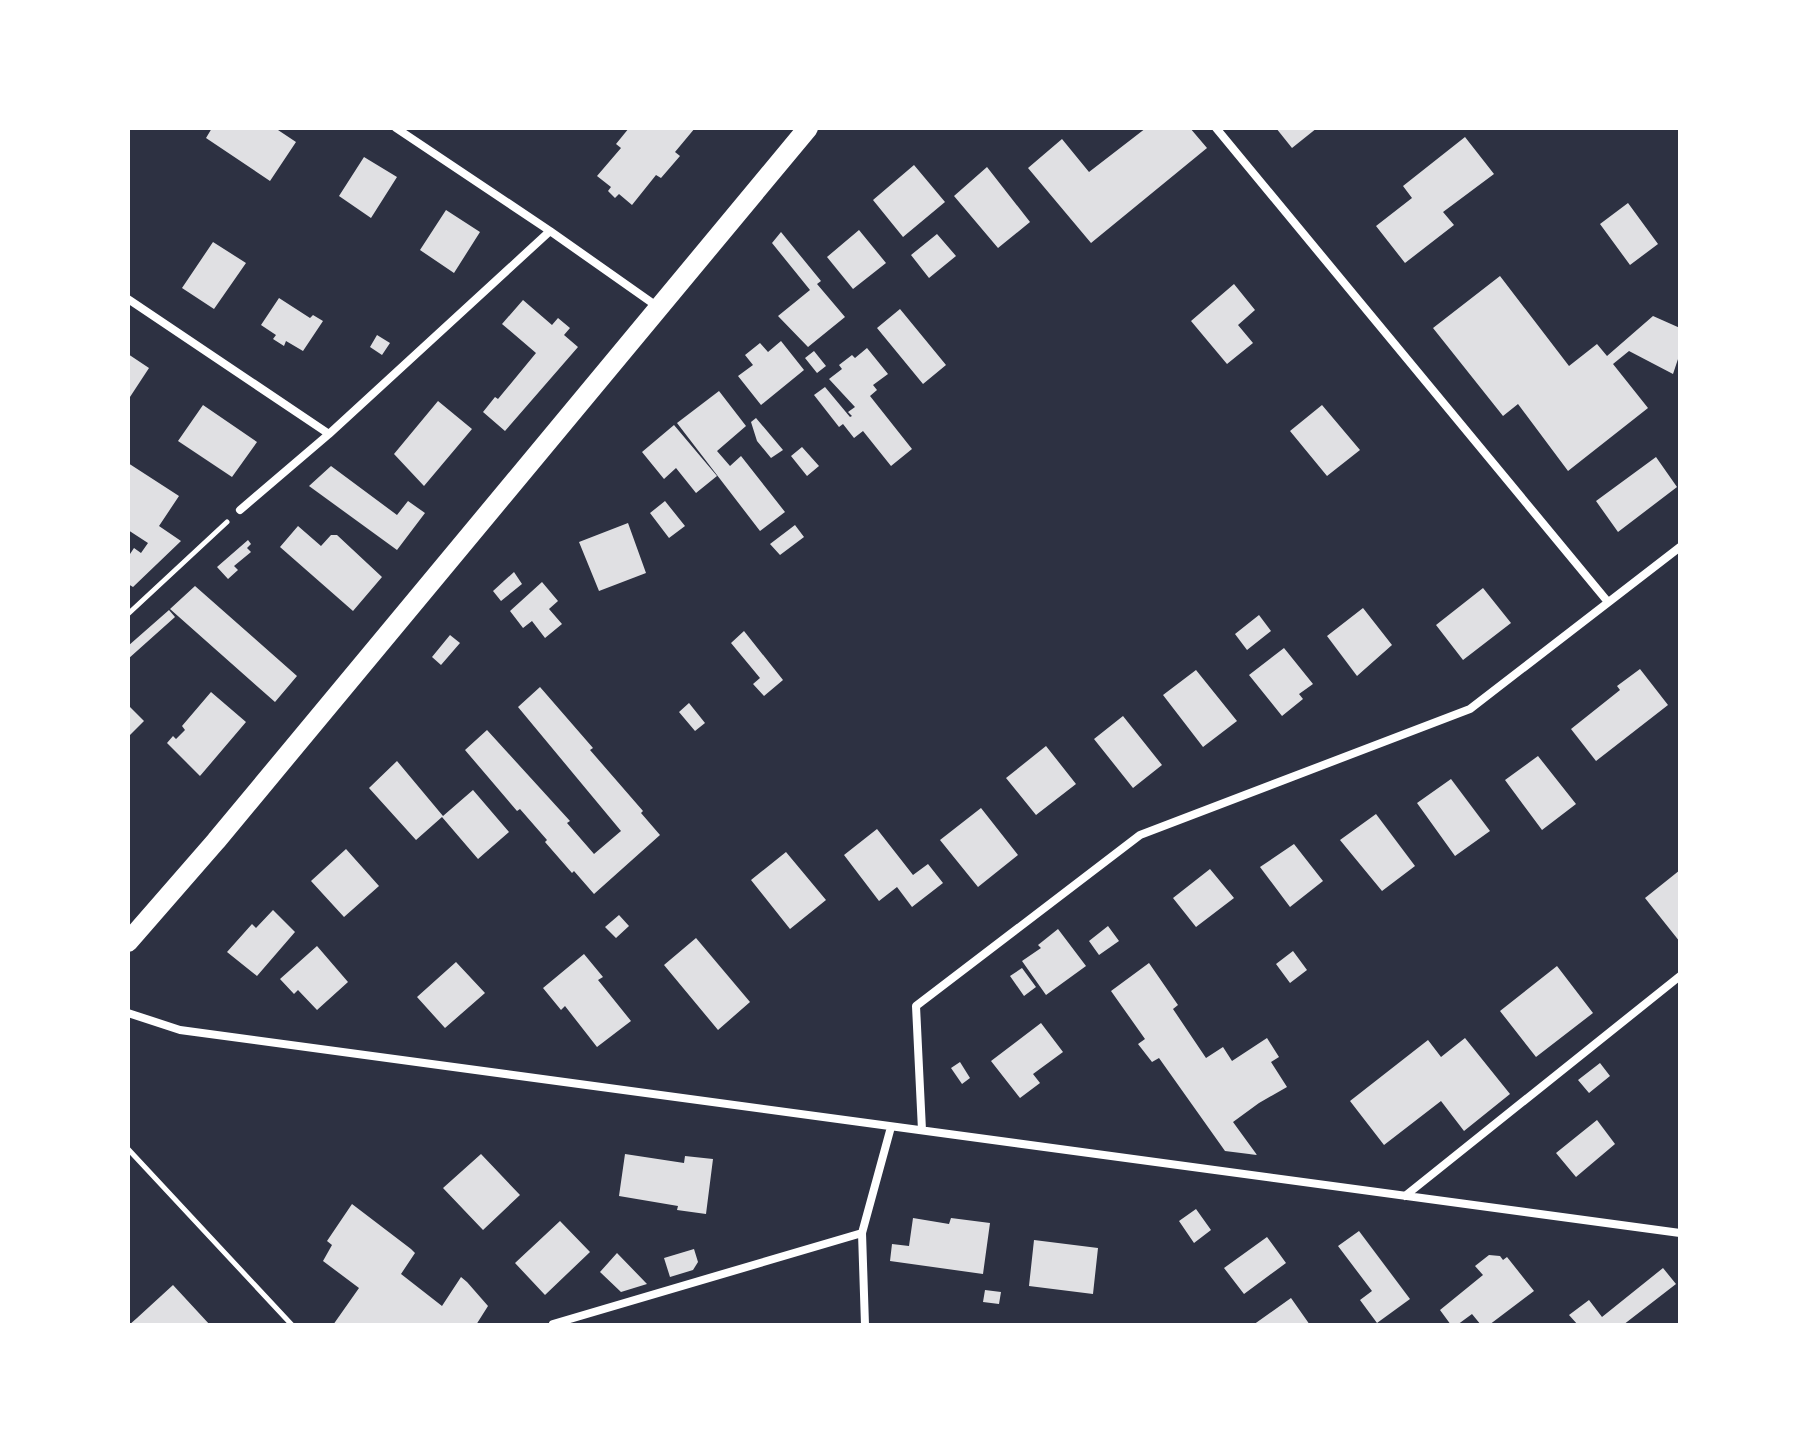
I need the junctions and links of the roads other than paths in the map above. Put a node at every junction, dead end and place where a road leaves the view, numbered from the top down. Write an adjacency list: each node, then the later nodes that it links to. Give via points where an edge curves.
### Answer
1 (396, 128): 4 (street)
2 (808, 128): 6 (main road)
3 (1216, 128): 10 (street)
4 (550, 231): 6 (street); 7 (street)
5 (128, 299): 7 (street)
6 (659, 308): 11 (main road)
7 (329, 434): 8 (street)
8 (240, 510)
9 (1680, 547): 10 (street)
10 (1608, 602): 15 (street, via 1470,709 1140,835 916,1006)
11 (128, 942)
12 (1680, 976): 16 (street)
13 (128, 1013): 14 (street, via 180,1030)
14 (891, 1127): 15 (street); 17 (street)
15 (922, 1130): 16 (street)
16 (1405, 1196): 18 (street)
17 (862, 1233): 19 (street); 20 (street)
18 (1680, 1233)
19 (553, 1324)
20 (865, 1325)

